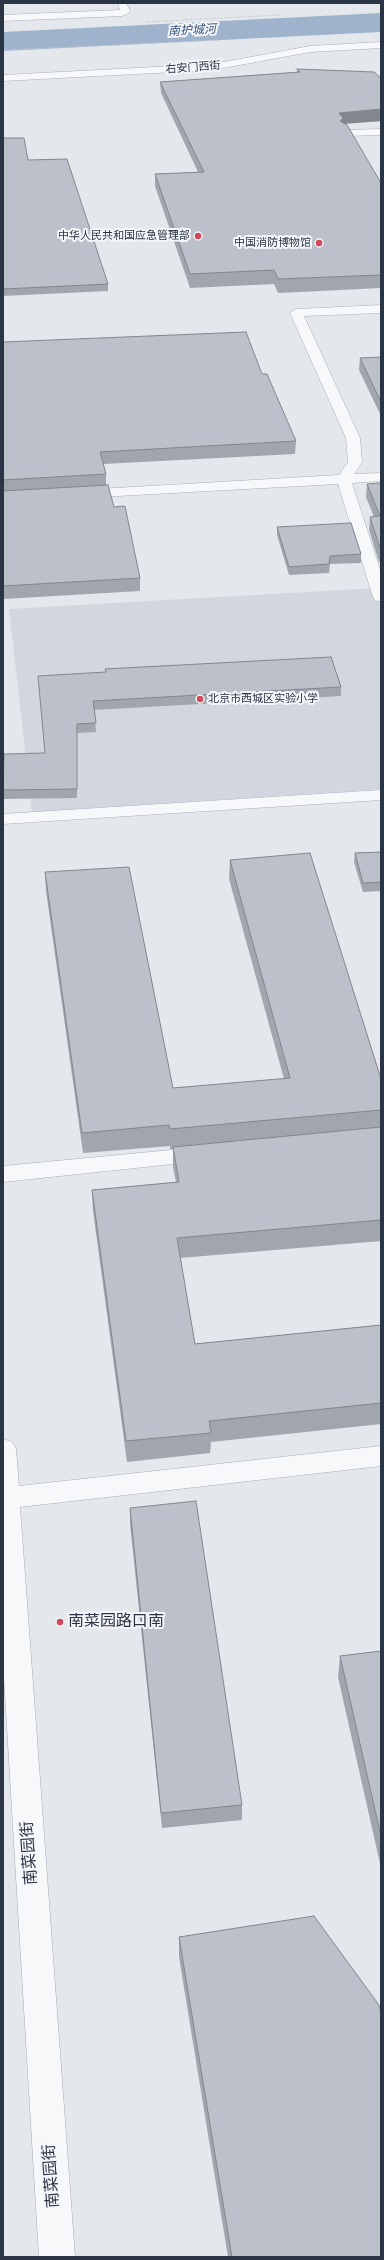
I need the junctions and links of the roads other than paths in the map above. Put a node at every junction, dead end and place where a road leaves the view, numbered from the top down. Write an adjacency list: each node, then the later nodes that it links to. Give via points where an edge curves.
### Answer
1 (122, 3): 2 (street, via 126,11 122,13)
2 (3, 18)
3 (381, 44): 4 (street, 右安门西街, via 335,46); 6 (street, 右安门西街, via 334,44 214,65)
4 (297, 52): 5 (street); 6 (street, 右安门西街, via 214,67)
5 (330, 58)
6 (3, 76)
7 (381, 132): 8 (street)
8 (346, 133)
9 (381, 309): 11 (street, via 296,313 353,438 355,462)
10 (381, 477): 11 (street)
11 (344, 479): 12 (street); 13 (street)
12 (66, 495)
13 (381, 597)
14 (381, 795): 15 (street)
15 (3, 819)
16 (224, 1153): 17 (street)
17 (3, 1174)
18 (3, 1449): 20 (street, 南菜园街)
19 (381, 1456): 20 (street)
20 (5, 1498): 21 (street, 南菜园街)
21 (7, 1564): 22 (street, 南菜园街)
22 (57, 2257)

